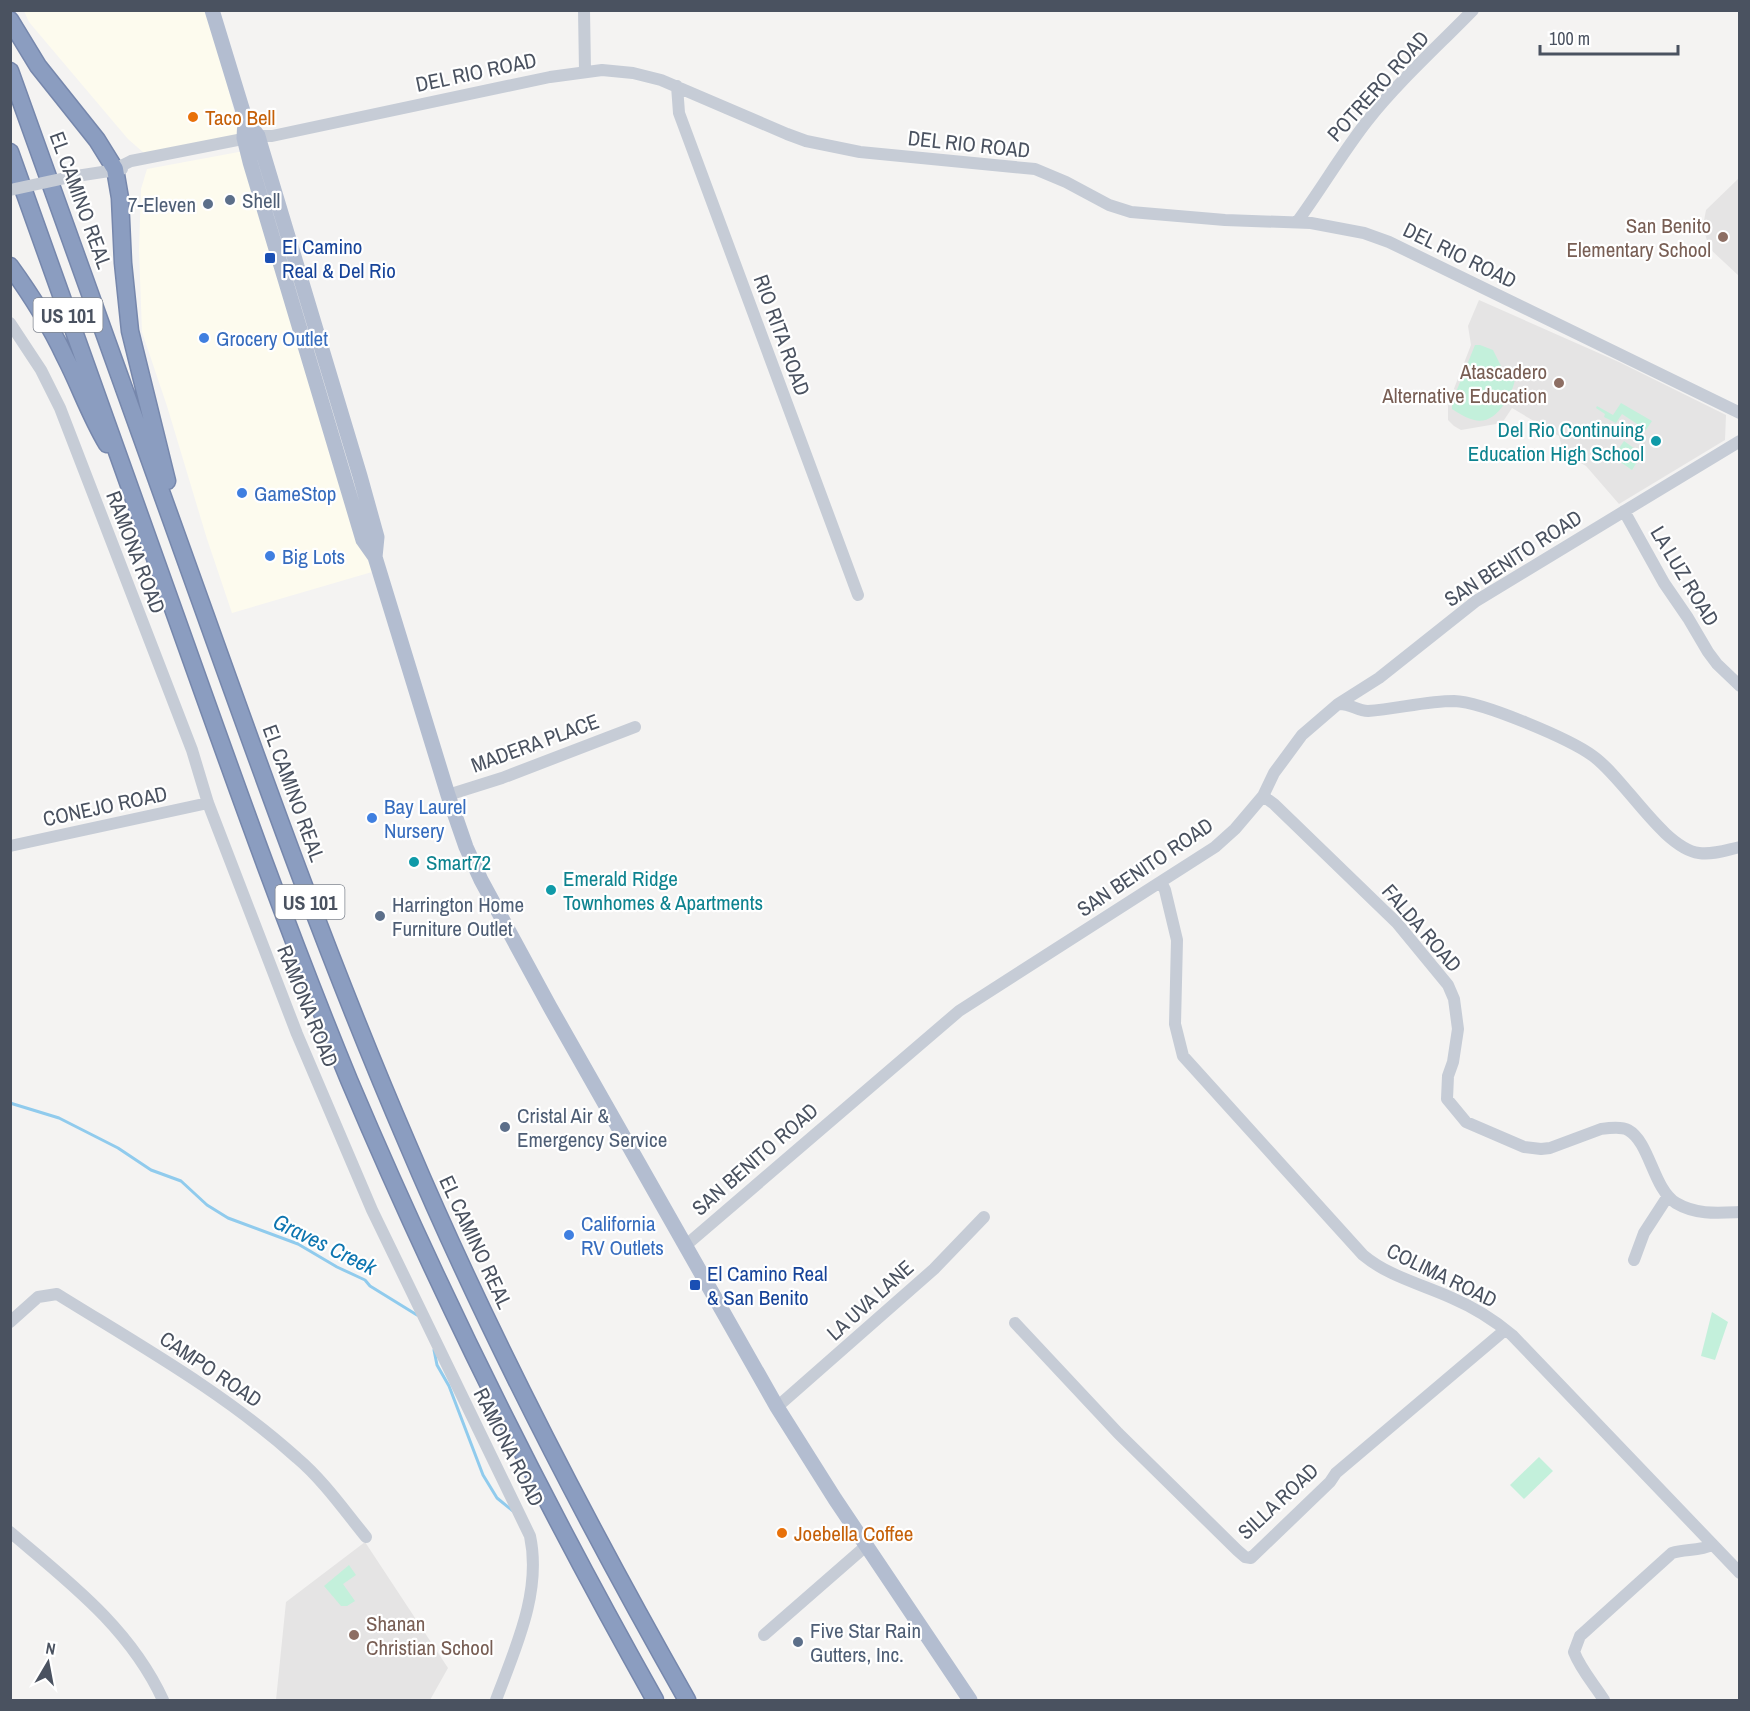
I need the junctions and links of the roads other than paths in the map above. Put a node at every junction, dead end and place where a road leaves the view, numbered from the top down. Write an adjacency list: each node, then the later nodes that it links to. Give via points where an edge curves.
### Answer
1 (212, 10): 8 (main road, via 245,118)
2 (584, 10): 6 (street)
3 (1473, 10): 12 (street, POTRERO ROAD, via 1370,118)
4 (10, 20): 10 (highway, via 38,66)
5 (10, 71): 19 (highway, EL CAMINO REAL / US 101)
6 (585, 71): 7 (street, DEL RIO ROAD, via 633,73); 8 (street, DEL RIO ROAD)
7 (677, 86): 12 (street, DEL RIO ROAD, via 787,134 832,147 1035,169 1131,212); 20 (street, RIO RITA ROAD, via 679,113)
8 (256, 140): 10 (street, DEL RIO ROAD, via 133,169); 24 (main road, via 377,537 375,557)
9 (10, 152): 17 (highway, US 101)
10 (115, 169): 11 (street, DEL RIO ROAD, bridge); 19 (highway, via 130,331)
11 (10, 189)
12 (1297, 222): 15 (street, DEL RIO ROAD, via 1347,229 1389,242)
13 (10, 266): 17 (highway, via 67,359 92,420)
14 (10, 323): 26 (street, RAMONA ROAD, via 60,408 192,750)
15 (1740, 413)
16 (1740, 441): 18 (street, SAN BENITO ROAD)
17 (126, 478): 47 (highway, US 101, via 289,929 382,1156 475,1360)
18 (1624, 511): 21 (street, LA LUZ ROAD, via 1708,652); 22 (street, SAN BENITO ROAD, via 1476,601 1379,678)
19 (184, 555): 48 (highway, EL CAMINO REAL / US 101, via 320,929 408,1148 556,1458)
20 (858, 595)
21 (1740, 686)
22 (1338, 704): 25 (street, SAN BENITO ROAD, via 1302,735 1274,773); 28 (street, via 1366,711 1456,701 1473,704 1561,738 1594,757 1683,848 1711,854)
23 (635, 727): 24 (street, MADERA PLACE)
24 (448, 795): 33 (main road, via 466,847 496,912)
25 (1263, 796): 29 (street, SAN BENITO ROAD, via 1215,847); 30 (street, FALDA ROAD, via 1397,922 1448,985 1458,1029 1447,1099 1466,1122 1524,1147 1541,1149 1601,1129 1628,1130 1638,1140)
26 (208, 803): 27 (street, CONEJO ROAD); 46 (street, RAMONA ROAD, via 297,1034 372,1210 530,1536 534,1566 529,1596 520,1636)
27 (10, 846)
28 (1740, 848)
29 (1161, 882): 33 (street, SAN BENITO ROAD, via 959,1011); 37 (street, COLIMA ROAD, via 1177,940 1175,1024 1182,1056 1363,1255 1383,1269 1453,1298)
30 (1668, 1196): 31 (street, via 1688,1209); 34 (street, via 1644,1233)
31 (1740, 1212)
32 (984, 1217): 38 (street, LA UVA LANE, via 934,1269)
33 (685, 1246): 38 (main road)
34 (1634, 1260)
35 (10, 1322): 40 (street, CAMPO ROAD, via 38,1298 57,1294 258,1424 299,1460)
36 (1015, 1323): 37 (street, SILLA ROAD, via 1118,1433 1236,1550 1251,1558 1336,1473)
37 (1505, 1330): 41 (street, COLIMA ROAD)
38 (777, 1407): 42 (main road)
39 (10, 1532): 45 (street, via 114,1625 141,1659)
40 (366, 1537)
41 (1712, 1545): 43 (street, COLIMA ROAD); 50 (street, via 1672,1553 1580,1636 1574,1652 1579,1666)
42 (866, 1546): 44 (street); 49 (main road)
43 (1740, 1573)
44 (764, 1635)
45 (163, 1701)
46 (496, 1701)
47 (655, 1701)
48 (687, 1701)
49 (970, 1701)
50 (1604, 1701)

